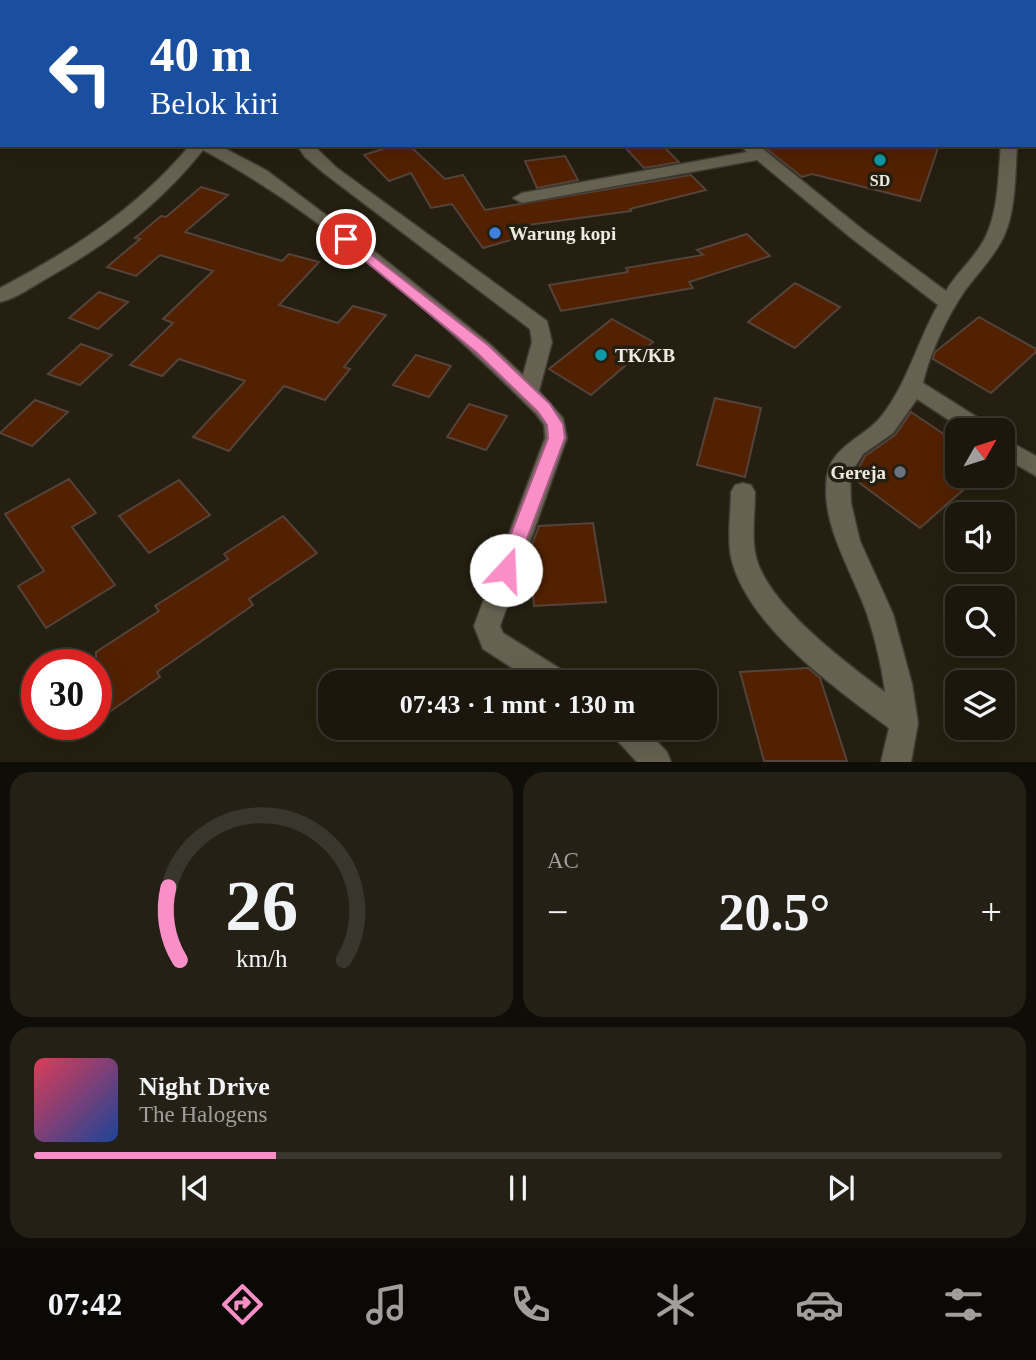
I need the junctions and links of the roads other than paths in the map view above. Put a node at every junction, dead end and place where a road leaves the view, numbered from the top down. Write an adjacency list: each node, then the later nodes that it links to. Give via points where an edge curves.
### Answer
1 (198, 147): 7 (street, via 146,202 106,235)
2 (210, 147): 10 (street, via 260,174 368,256 483,349)
3 (306, 147): 10 (street, via 331,171 540,326 542,342)
4 (1009, 147): 8 (street, via 1003,212 995,236)
5 (754, 150): 6 (street); 8 (street)
6 (522, 198)
7 (0, 296)
8 (949, 303): 9 (street)
9 (912, 386): 11 (street); 16 (street, via 885,427 855,449 838,474 838,503 848,541 880,614)
10 (528, 393): 15 (street, via 555,424 556,438 487,626 492,641)
11 (961, 418)
12 (1015, 454): 13 (street)
13 (1036, 467)
14 (743, 492): 16 (street, via 743,557 752,583 827,663)
15 (538, 670)
16 (904, 723): 19 (street)
17 (637, 740): 18 (street)
18 (657, 761)
19 (896, 761)

